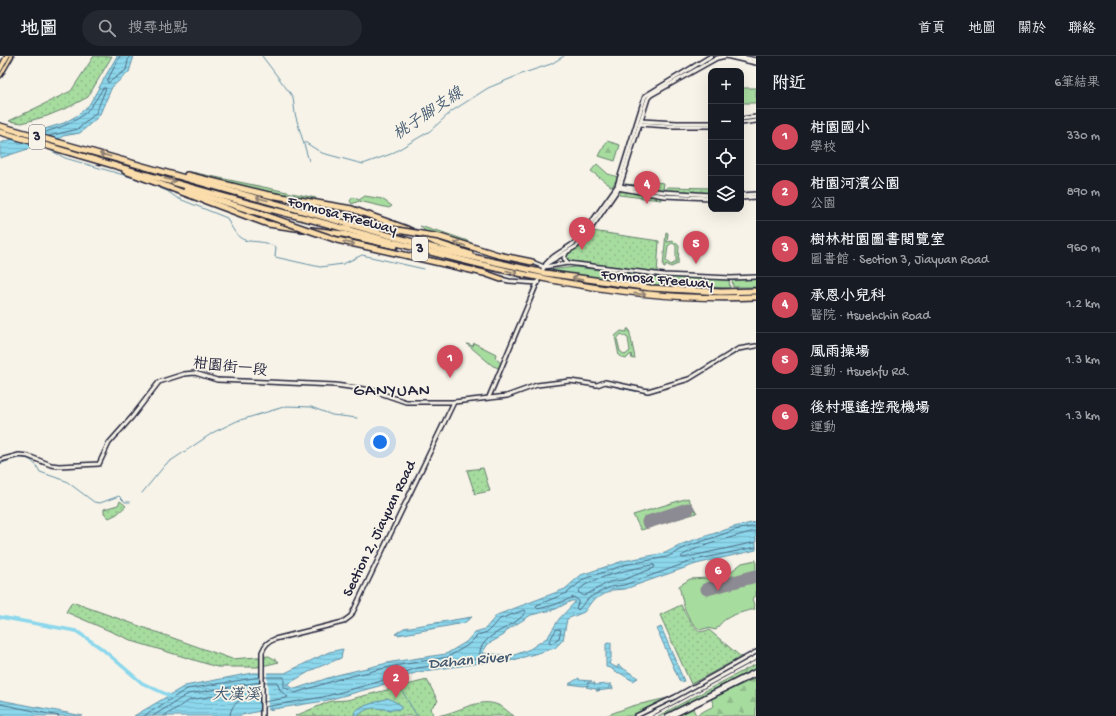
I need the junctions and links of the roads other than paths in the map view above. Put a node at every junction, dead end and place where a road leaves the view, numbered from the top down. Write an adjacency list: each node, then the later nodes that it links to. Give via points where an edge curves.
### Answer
1 (7, 56): 6 (main road)
2 (11, 56): 7 (main road)
3 (711, 56): 11 (street, via 648,92 643,100)
4 (737, 56): 5 (street)
5 (756, 62): 11 (street, via 726,56 717,58 651,95)
6 (0, 70)
7 (0, 75)
8 (756, 117): 9 (street)
9 (744, 119)
10 (756, 121): 12 (street)
11 (639, 122): 13 (street); 19 (street)
12 (744, 123)
13 (708, 124)
14 (0, 126): 17 (highway, Formosa Freeway / 3, one-way to 14)
15 (0, 132): 16 (highway, Formosa Freeway / 3)
16 (92, 159): 18 (highway); 30 (highway, Formosa Freeway / 3, one-way to 30)
17 (165, 171): 21 (highway); 31 (highway, Formosa Freeway / 3, one-way to 17, via 445,251)
18 (158, 183): 30 (highway, via 268,224 343,234); 34 (highway, one-way to 34, bridge, via 203,195 337,240)
19 (618, 187): 22 (street); 25 (street, via 664,196); 27 (street, via 584,240); 32 (street, via 577,242 551,258)
20 (756, 194): 23 (street)
21 (270, 195): 28 (highway, one-way to 21, bridge, via 498,255 440,237 391,229); 31 (highway, via 352,209 437,243)
22 (708, 195)
23 (744, 195)
24 (756, 197): 26 (street)
25 (708, 198)
26 (744, 198)
27 (566, 253): 29 (street, via 564,258); 32 (street)
28 (532, 262): 32 (street)
29 (568, 263): 32 (street); 33 (street, via 659,275)
30 (487, 266): 36 (highway, Formosa Freeway / 3, one-way to 36, via 560,282 638,294)
31 (513, 266): 35 (highway, Formosa Freeway / 3, one-way to 31, via 650,288 586,281)
32 (544, 267)
33 (756, 277)
34 (501, 279): 38 (street, via 538,282)
35 (756, 291)
36 (756, 297)
37 (756, 346): 38 (street, via 738,349 683,381 648,390 605,382 597,385 570,381 538,385 507,396)
38 (489, 397): 39 (street)
39 (454, 402): 40 (street, 柑園街一段, via 406,402 371,390 335,385 217,380 195,373 158,382 109,443 99,464 59,466 19,455); 44 (street, Section 2, Jiayuan Road, via 351,616 343,622 267,643 263,648)
40 (0, 460)
41 (756, 652): 45 (street)
42 (756, 671): 46 (street)
43 (756, 674): 47 (street)
44 (262, 716)
45 (636, 716)
46 (666, 716)
47 (672, 716)

